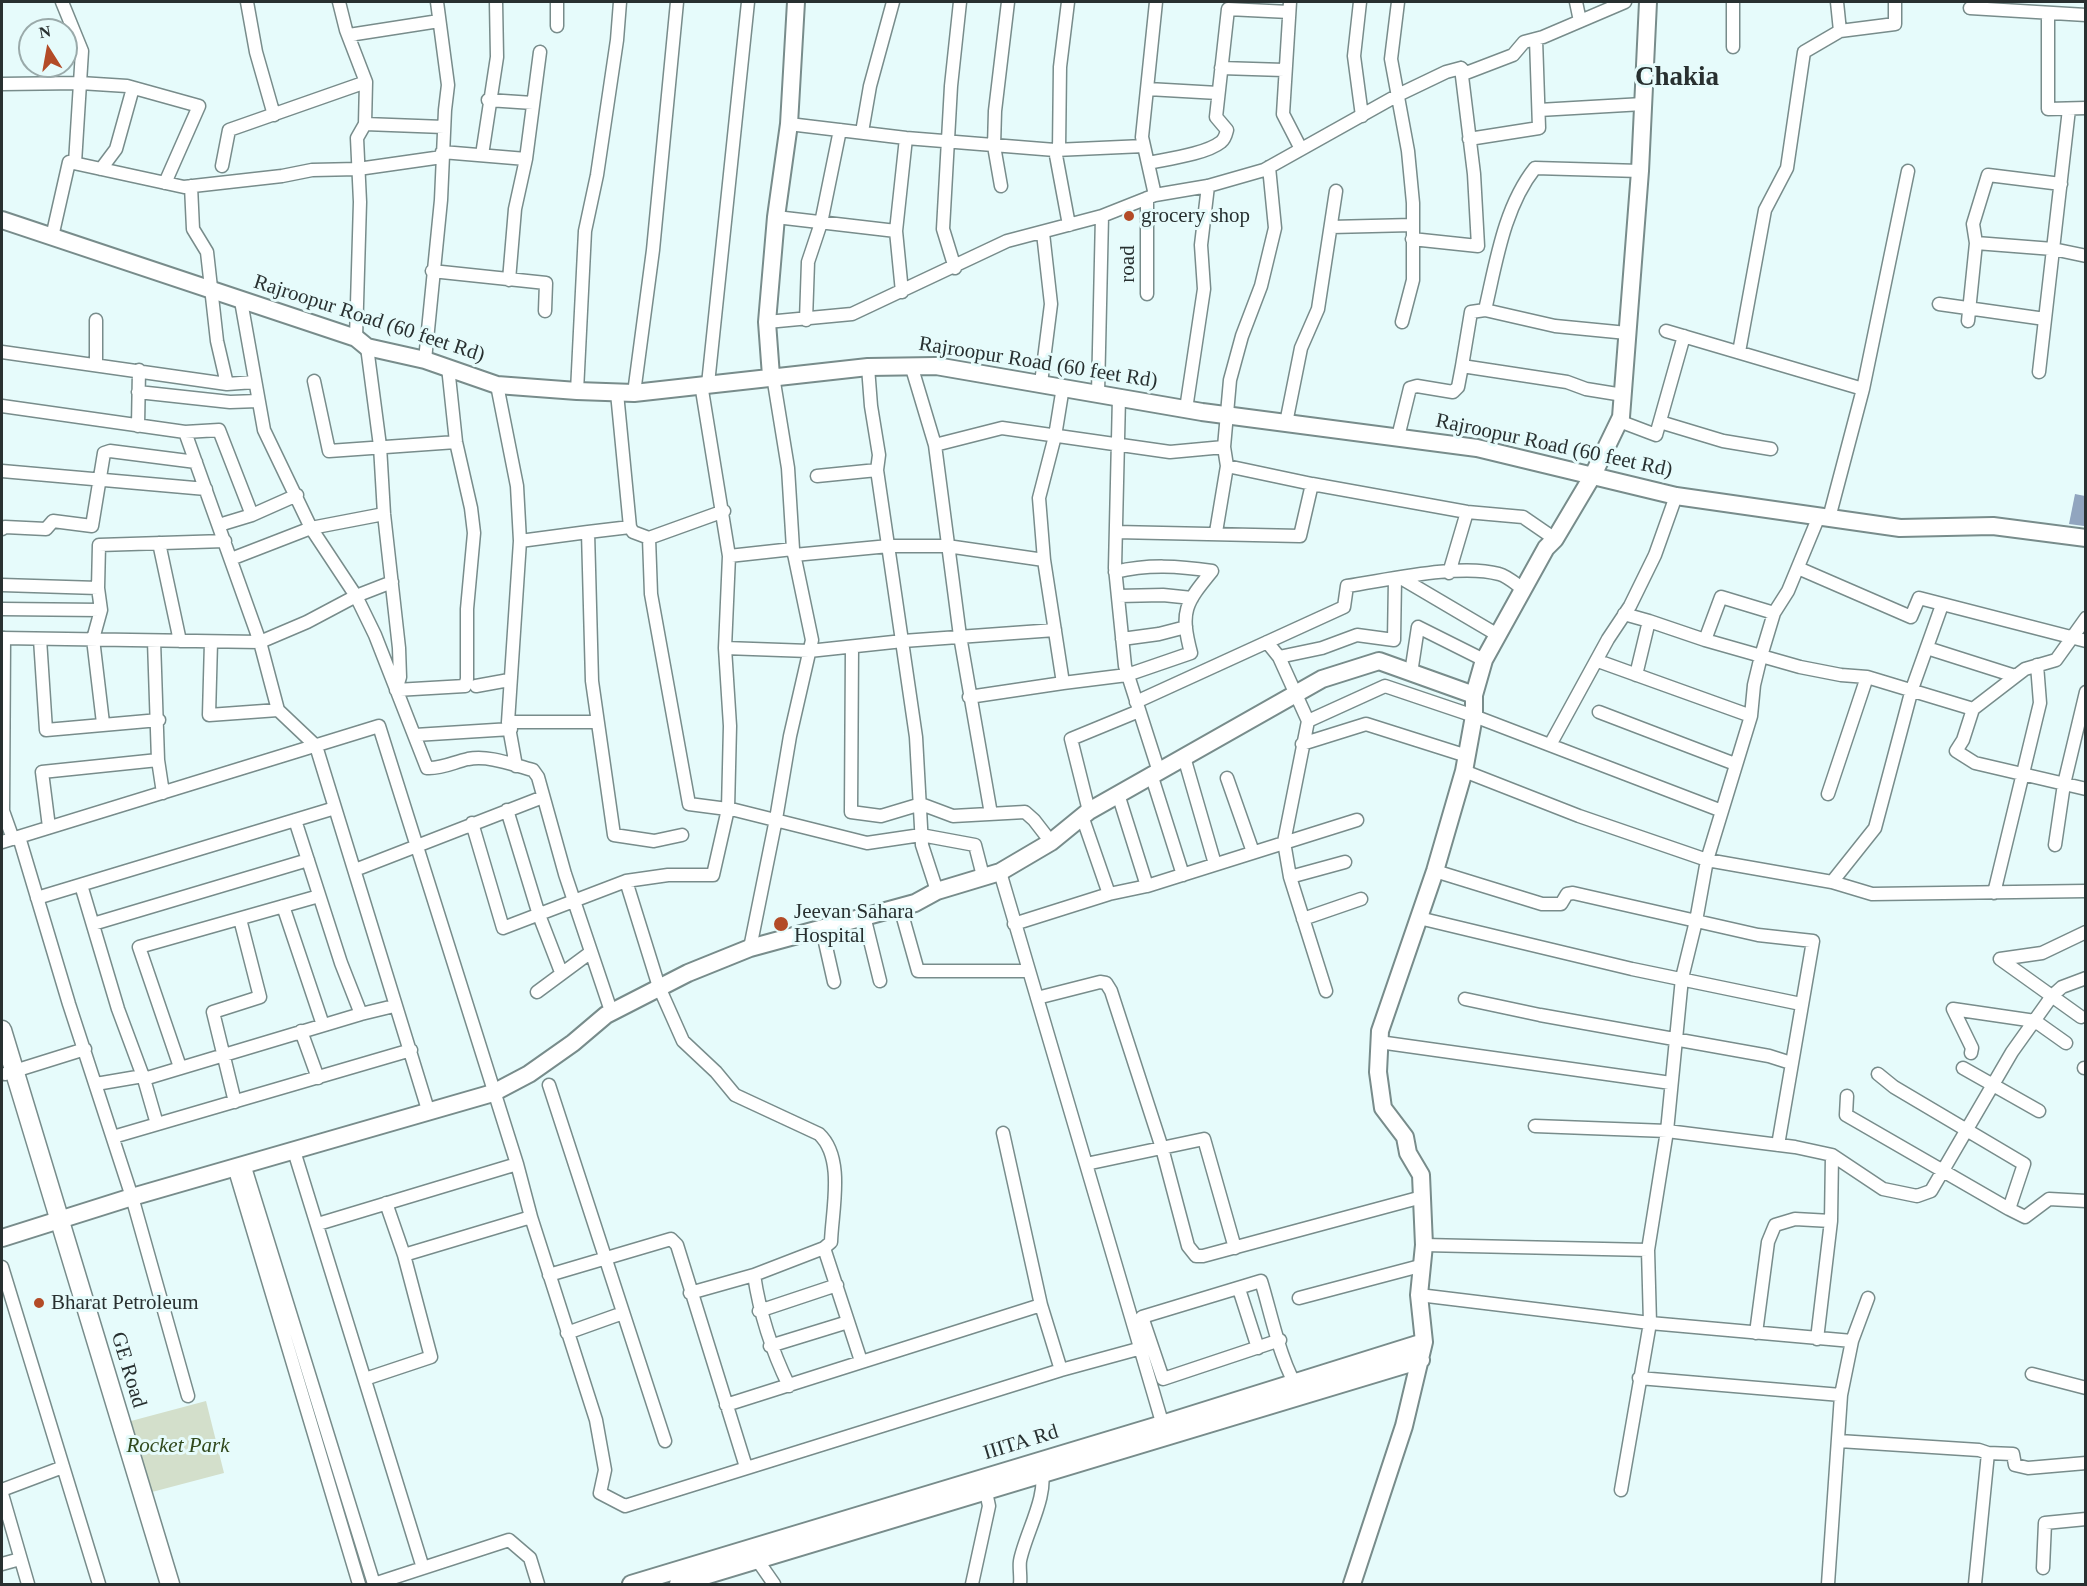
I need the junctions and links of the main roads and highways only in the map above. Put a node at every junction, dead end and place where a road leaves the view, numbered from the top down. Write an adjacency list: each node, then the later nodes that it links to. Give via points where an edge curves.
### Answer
1 (2, 1030): 2 (main road, GE Road)
2 (7, 1069): 3 (main road, GE Road)
3 (130, 1467): 4 (main road, GE Road); 5 (main road, GE Road)
4 (160, 1584)
5 (170, 1584)

